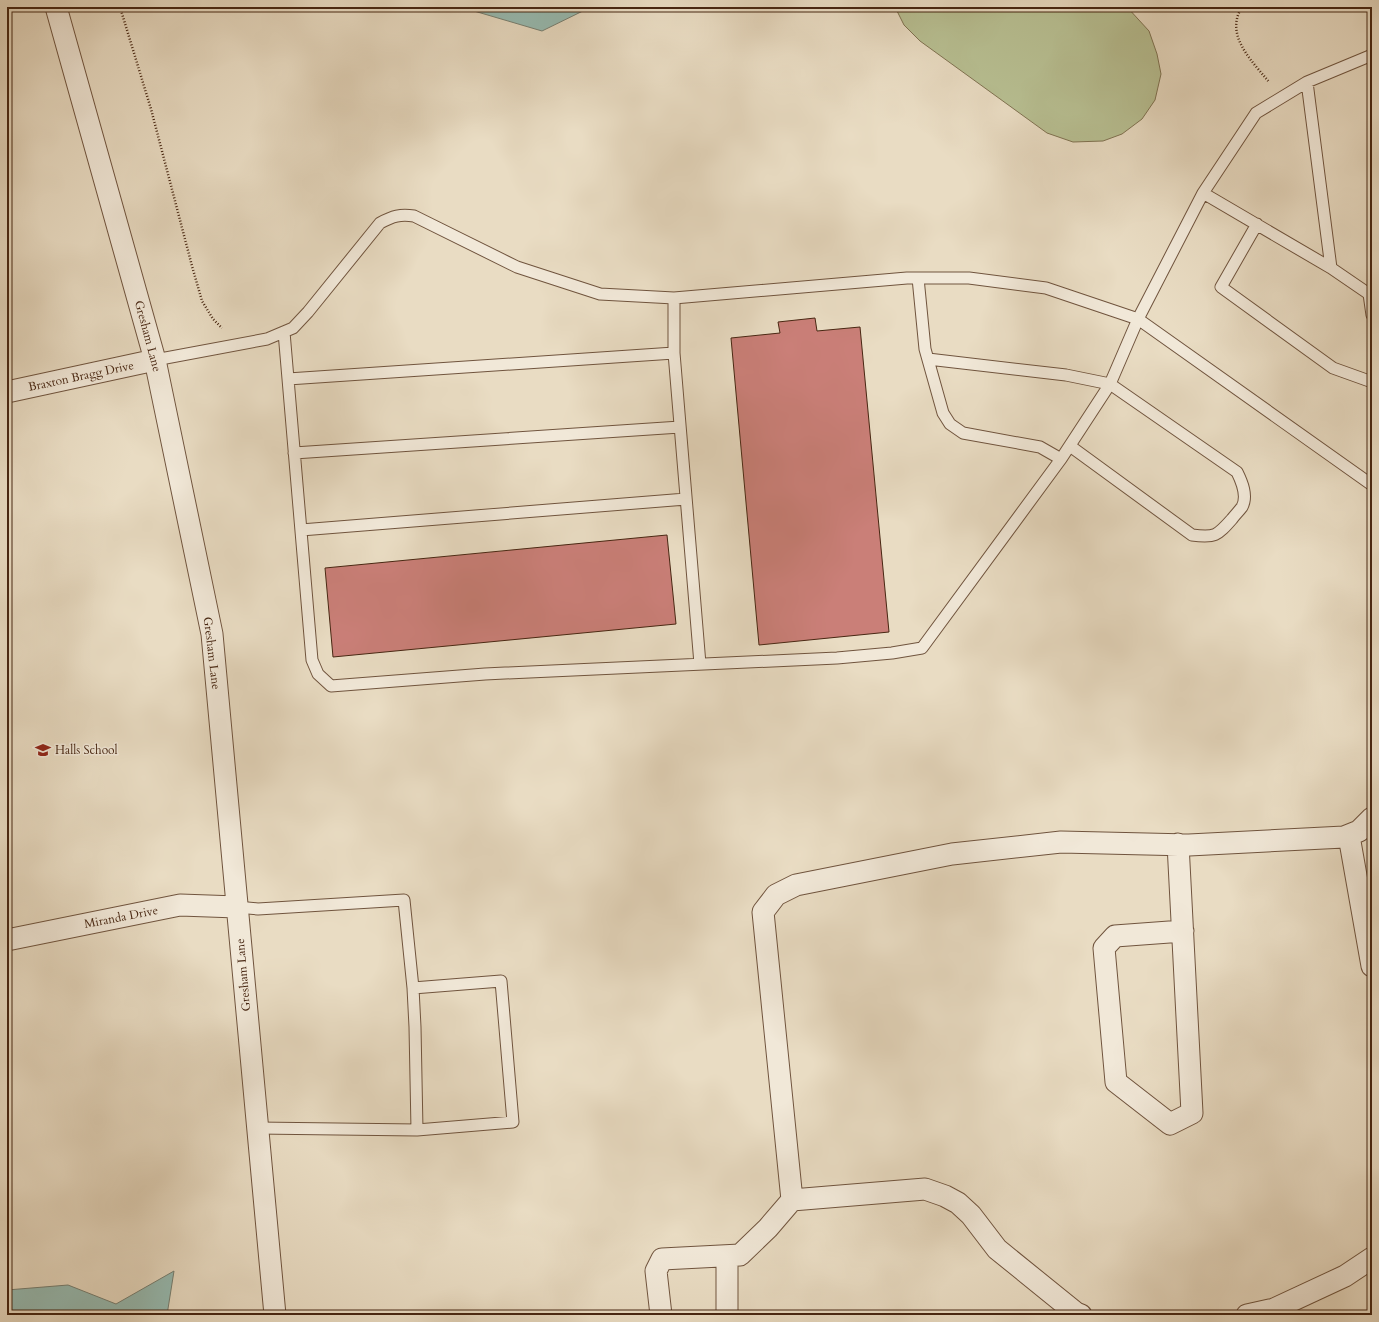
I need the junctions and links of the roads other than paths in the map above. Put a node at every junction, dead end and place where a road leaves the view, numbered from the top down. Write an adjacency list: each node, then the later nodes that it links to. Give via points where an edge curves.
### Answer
1 (56, 7): 14 (street, Gresham Lane)
2 (1372, 55): 3 (lane)
3 (1307, 82): 4 (lane, via 1256,113); 6 (lane)
4 (1203, 193): 5 (lane); 10 (lane)
5 (1257, 224): 6 (lane); 16 (lane, via 1221,287 1333,368)
6 (1331, 268): 9 (lane, via 1369,294)
7 (918, 278): 8 (lane); 10 (lane, via 970,278 1046,288); 13 (lane)
8 (674, 298): 11 (lane, via 600,294 517,267 414,216 403,215 391,217 380,223 308,312 293,328); 12 (lane)
9 (1372, 315)
10 (1138, 319): 17 (lane); 23 (lane)
11 (284, 332): 14 (lane, via 267,339); 15 (lane)
12 (674, 353): 15 (lane); 19 (lane)
13 (928, 359): 17 (lane, via 1066,375); 22 (lane, via 943,413 950,424 963,433 1040,447)
14 (155, 360): 18 (street, Braxton Bragg Drive); 30 (street, Gresham Lane, via 212,634)
15 (288, 379): 21 (lane)
16 (1372, 382)
17 (1110, 384): 20 (lane); 20 (lane, via 1236,472 1245,495 1242,507 1219,533 1206,537 1192,535)
18 (7, 392)
19 (680, 427): 21 (lane); 24 (lane)
20 (1070, 446): 22 (lane)
21 (294, 453): 25 (lane)
22 (1061, 459): 26 (lane, via 922,648 838,658)
23 (1372, 484)
24 (686, 499): 25 (lane); 26 (lane)
25 (300, 530): 26 (lane, via 312,660 318,674 331,686 485,674)
26 (700, 664)
27 (1372, 818): 28 (street, via 1359,831)
28 (1349, 836): 29 (street); 33 (street)
29 (1178, 844): 31 (street); 37 (street, via 1061,842 952,854 796,885 776,895 762,912)
30 (237, 907): 32 (street, Miranda Drive, via 180,905); 34 (lane, via 258,909 404,900); 35 (street, Gresham Lane)
31 (1182, 931): 31 (street, via 1192,1113 1170,1124 1116,1082 1104,948 1115,936)
32 (7, 940)
33 (1372, 966)
34 (413, 988): 36 (lane); 36 (lane, via 501,981 513,1122)
35 (257, 1128): 36 (lane); 40 (street, Gresham Lane)
36 (417, 1130)
37 (792, 1200): 38 (street, via 740,1255); 43 (street, via 925,1189 945,1196 972,1215 997,1249)
38 (727, 1256): 41 (street, via 662,1260 656,1271); 42 (street)
39 (1372, 1258): 44 (street, via 1345,1276 1274,1309)
40 (275, 1315)
41 (661, 1315)
42 (727, 1315)
43 (1081, 1315)
44 (1247, 1315)

